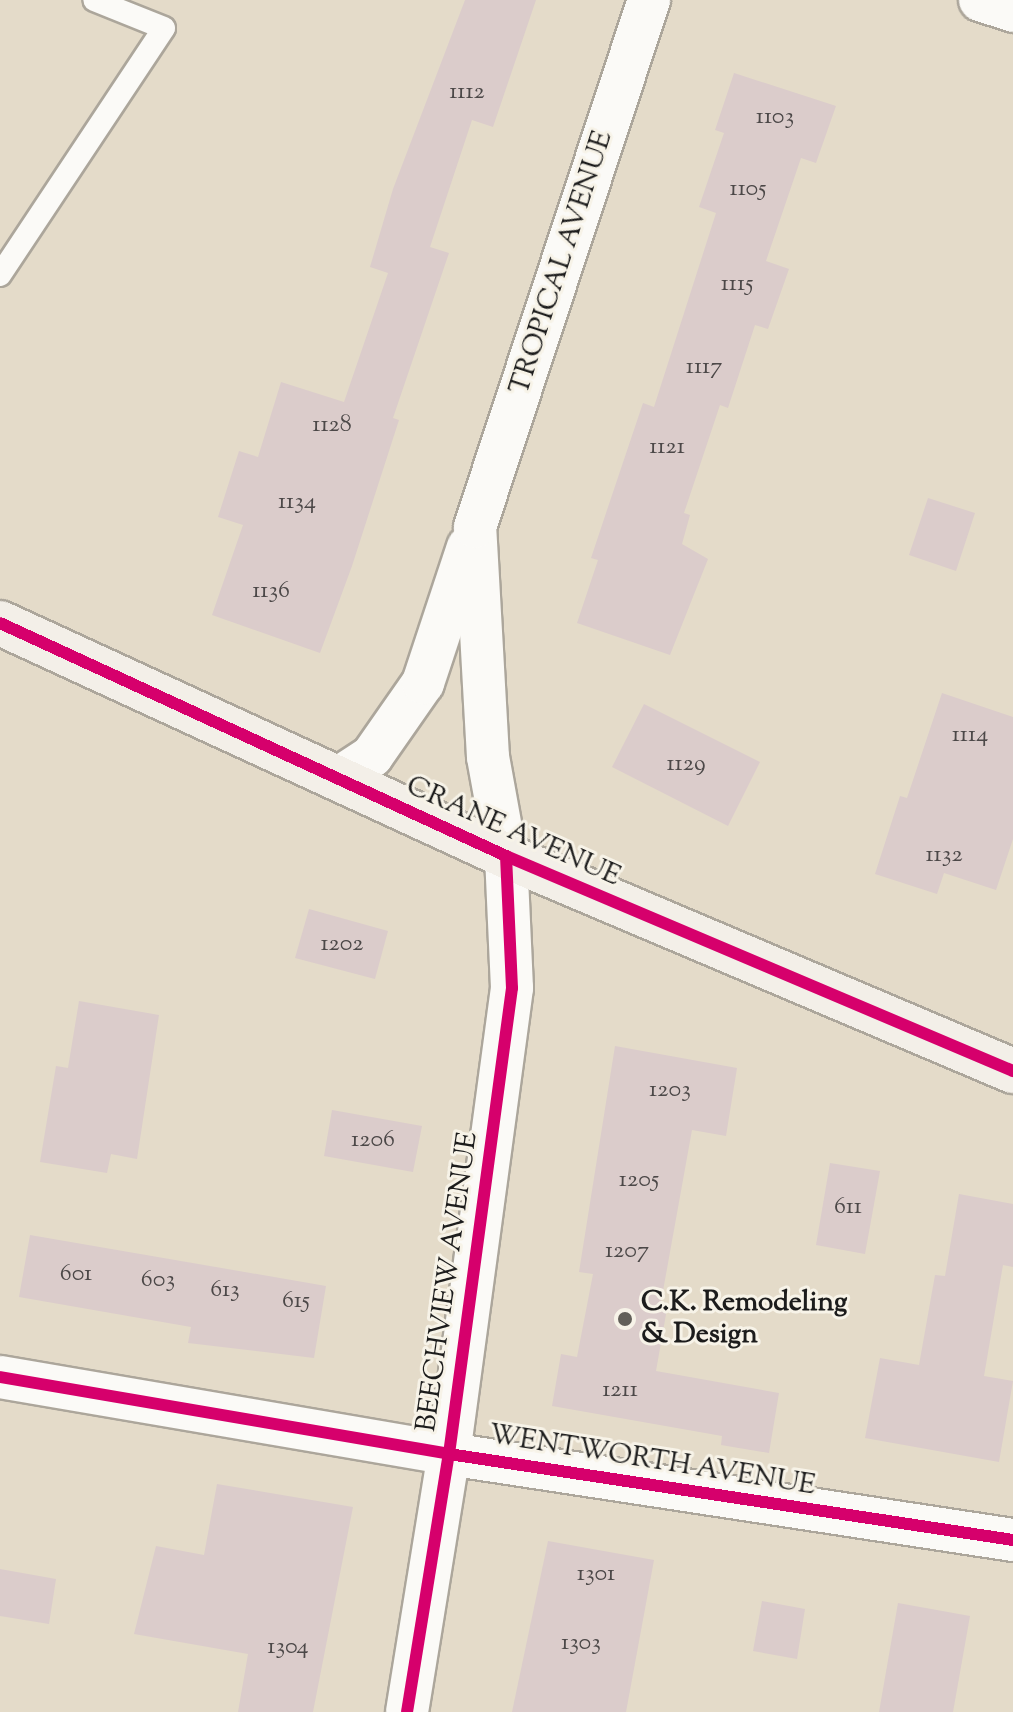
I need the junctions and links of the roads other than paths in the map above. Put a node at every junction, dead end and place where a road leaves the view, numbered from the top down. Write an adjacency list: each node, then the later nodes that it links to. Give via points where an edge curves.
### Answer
1 (94, 0): 5 (lane, via 164,28)
2 (649, 0): 6 (street, TROPICAL AVENUE)
3 (980, 0): 4 (street)
4 (1013, 11)
5 (0, 275)
6 (475, 527): 8 (street, TROPICAL AVENUE, via 423,683 372,756); 9 (street, TROPICAL AVENUE, via 488,757)
7 (0, 623): 8 (street, CRANE AVENUE)
8 (337, 779): 9 (street, CRANE AVENUE)
9 (506, 856): 10 (street, CRANE AVENUE); 12 (street, BEECHVIEW AVENUE, via 512,988)
10 (1013, 1071)
11 (0, 1377): 12 (street, WENTWORTH AVENUE)
12 (449, 1454): 13 (street, WENTWORTH AVENUE); 14 (street, BEECHVIEW AVENUE)
13 (1013, 1540)
14 (407, 1712)

